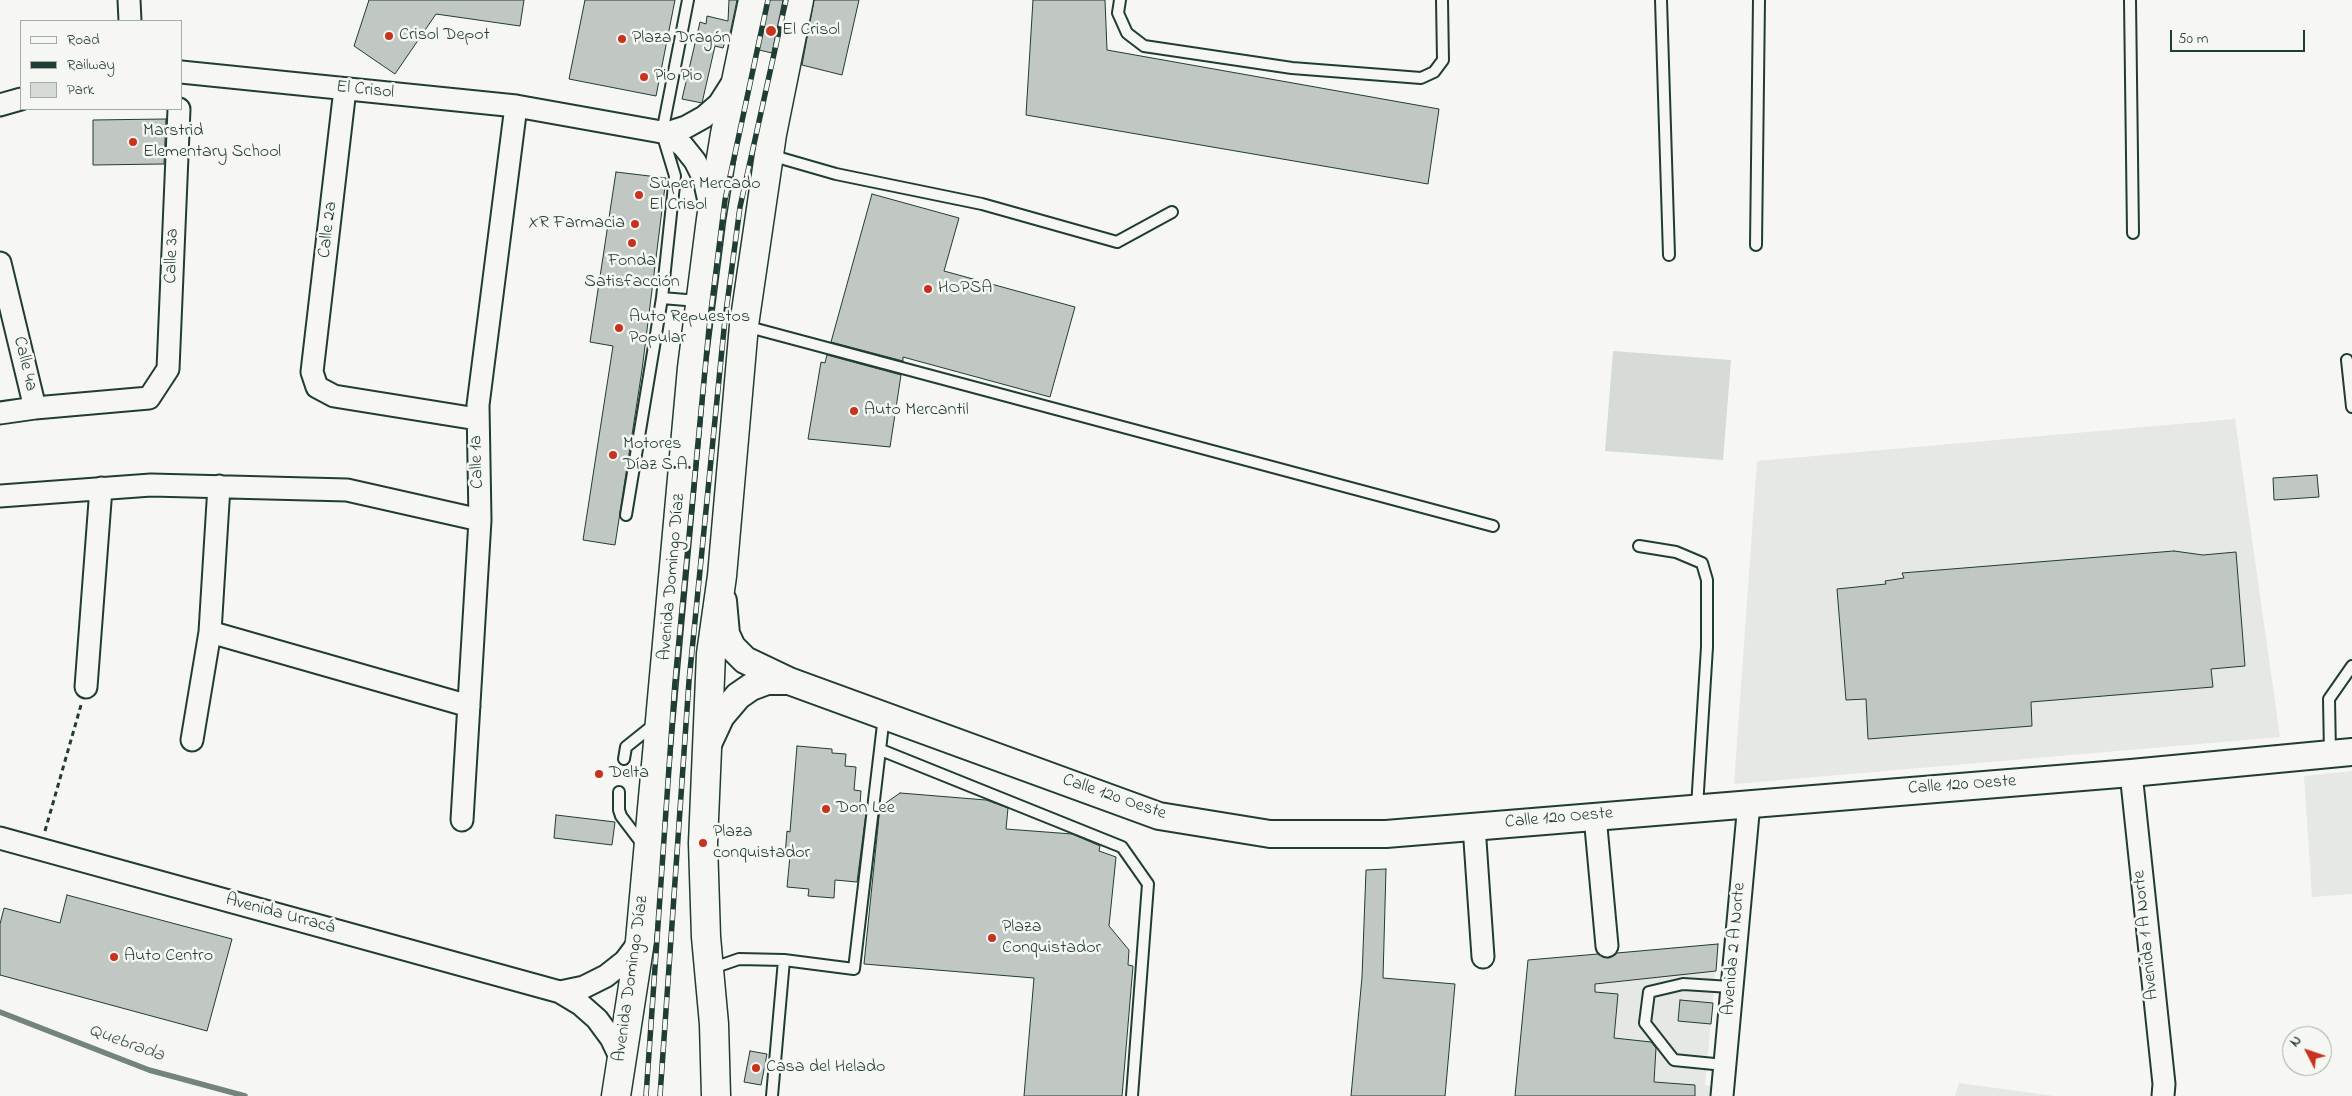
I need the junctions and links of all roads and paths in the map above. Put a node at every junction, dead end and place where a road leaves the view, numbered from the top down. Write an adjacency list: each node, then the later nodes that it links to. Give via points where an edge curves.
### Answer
1 (129, 0): 10 (street)
2 (688, 0): 18 (lane)
3 (753, 0): 11 (main road, Avenida Domingo Díaz)
4 (799, 0): 19 (main road)
5 (1120, 0): 6 (lane, via 1118,13 1127,33 1144,46 1292,68 1420,78 1434,72 1442,60)
6 (1442, 0)
7 (1661, 0): 24 (lane)
8 (1759, 0): 23 (lane)
9 (2130, 0): 22 (lane)
10 (130, 20)
11 (739, 68): 18 (street, via 731,87 704,117); 21 (main road, Avenida Domingo Díaz)
12 (182, 72): 13 (street, El Crisol)
13 (346, 89): 16 (street, El Crisol); 33 (street, Calle 2a, via 312,372 317,387 334,396)
14 (20, 99): 15 (street)
15 (0, 105)
16 (516, 106): 18 (street, El Crisol); 33 (street, Calle 1a)
17 (179, 110): 31 (street, Calle 3a, via 168,369 149,398)
18 (665, 133): 21 (street, via 695,161 704,179); 26 (lane, via 675,176)
19 (769, 154): 20 (lane, via 836,174 982,204 1117,242); 28 (main road)
20 (1172, 212)
21 (711, 219): 27 (main road, Avenida Domingo Díaz)
22 (2133, 234)
23 (1756, 245)
24 (1669, 255)
25 (0, 263): 31 (street, Calle 4a)
26 (662, 298): 27 (lane); 37 (lane)
27 (700, 301): 48 (main road, Avenida Domingo Díaz)
28 (744, 325): 39 (lane); 41 (main road)
29 (2347, 360): 30 (lane)
30 (2352, 407)
31 (34, 408): 32 (street)
32 (0, 413)
33 (477, 419): 38 (street, Calle 1a)
34 (219, 486): 35 (street); 38 (street, via 347,490); 42 (street)
35 (102, 488): 36 (street); 45 (street)
36 (0, 496)
37 (626, 515)
38 (480, 520): 46 (street, Calle 1a)
39 (1493, 526)
40 (1639, 546): 57 (lane, via 1676,552 1702,563 1707,580 1707,647)
41 (722, 576): 44 (street, Calle 120 Oeste, via 726,634 732,647 745,660); 50 (main road, via 712,654)
42 (210, 632): 46 (street); 49 (street)
43 (2352, 666): 52 (lane, via 2329,699)
44 (789, 681): 47 (street, Calle 120 Oeste); 50 (street, Calle 120 Oeste, via 767,681 738,696 721,716)
45 (86, 687): 62 (path)
46 (469, 706): 59 (street, Calle 1a)
47 (885, 714): 51 (lane); 60 (street, Calle 120 Oeste, via 1159,816 1270,834 1386,834)
48 (661, 719): 53 (lane, via 626,747); 63 (main road, Avenida Domingo Díaz)
49 (192, 740)
50 (706, 747): 68 (main road, via 703,843)
51 (881, 750): 67 (lane, via 854,969); 79 (lane, via 1122,847 1148,884)
52 (2341, 754): 54 (street, Calle 120 Oeste)
53 (624, 759)
54 (2131, 773): 56 (street, Calle 120 Oeste); 81 (street, Avenida 1 A Norte)
55 (619, 792): 63 (lane, via 621,816)
56 (1749, 803): 57 (street, Calle 120 Oeste); 69 (street, Avenida 2 A Norte)
57 (1697, 807): 58 (street, Calle 120 Oeste)
58 (1595, 816): 60 (street, Calle 120 Oeste); 65 (street)
59 (462, 820)
60 (1474, 826): 66 (street)
61 (0, 838): 62 (street, Avenida Urracá)
62 (40, 849): 70 (street, Avenida Urracá)
63 (649, 852): 64 (main road, Avenida Domingo Díaz)
64 (640, 941): 70 (street, Avenida Urracá, via 625,961 606,976); 72 (main road, Avenida Domingo Díaz)
65 (1607, 946)
66 (1483, 957)
67 (784, 960): 68 (lane, via 740,959); 78 (lane)
68 (709, 969): 71 (main road)
69 (1731, 987): 73 (street, Avenida 2 A Norte); 73 (lane, via 1683,984 1649,992 1645,1023 1674,1060)
70 (560, 992): 72 (street, Avenida Urracá, via 597,1019)
71 (714, 1024): 76 (main road, via 698,1077); 77 (main road)
72 (621, 1059): 74 (main road, Avenida Domingo Díaz); 75 (main road)
73 (1724, 1065): 80 (street, Avenida 2 A Norte)
74 (616, 1096)
75 (625, 1096)
76 (697, 1096)
77 (716, 1096)
78 (772, 1096)
79 (1132, 1096)
80 (1722, 1096)
81 (2163, 1096)

